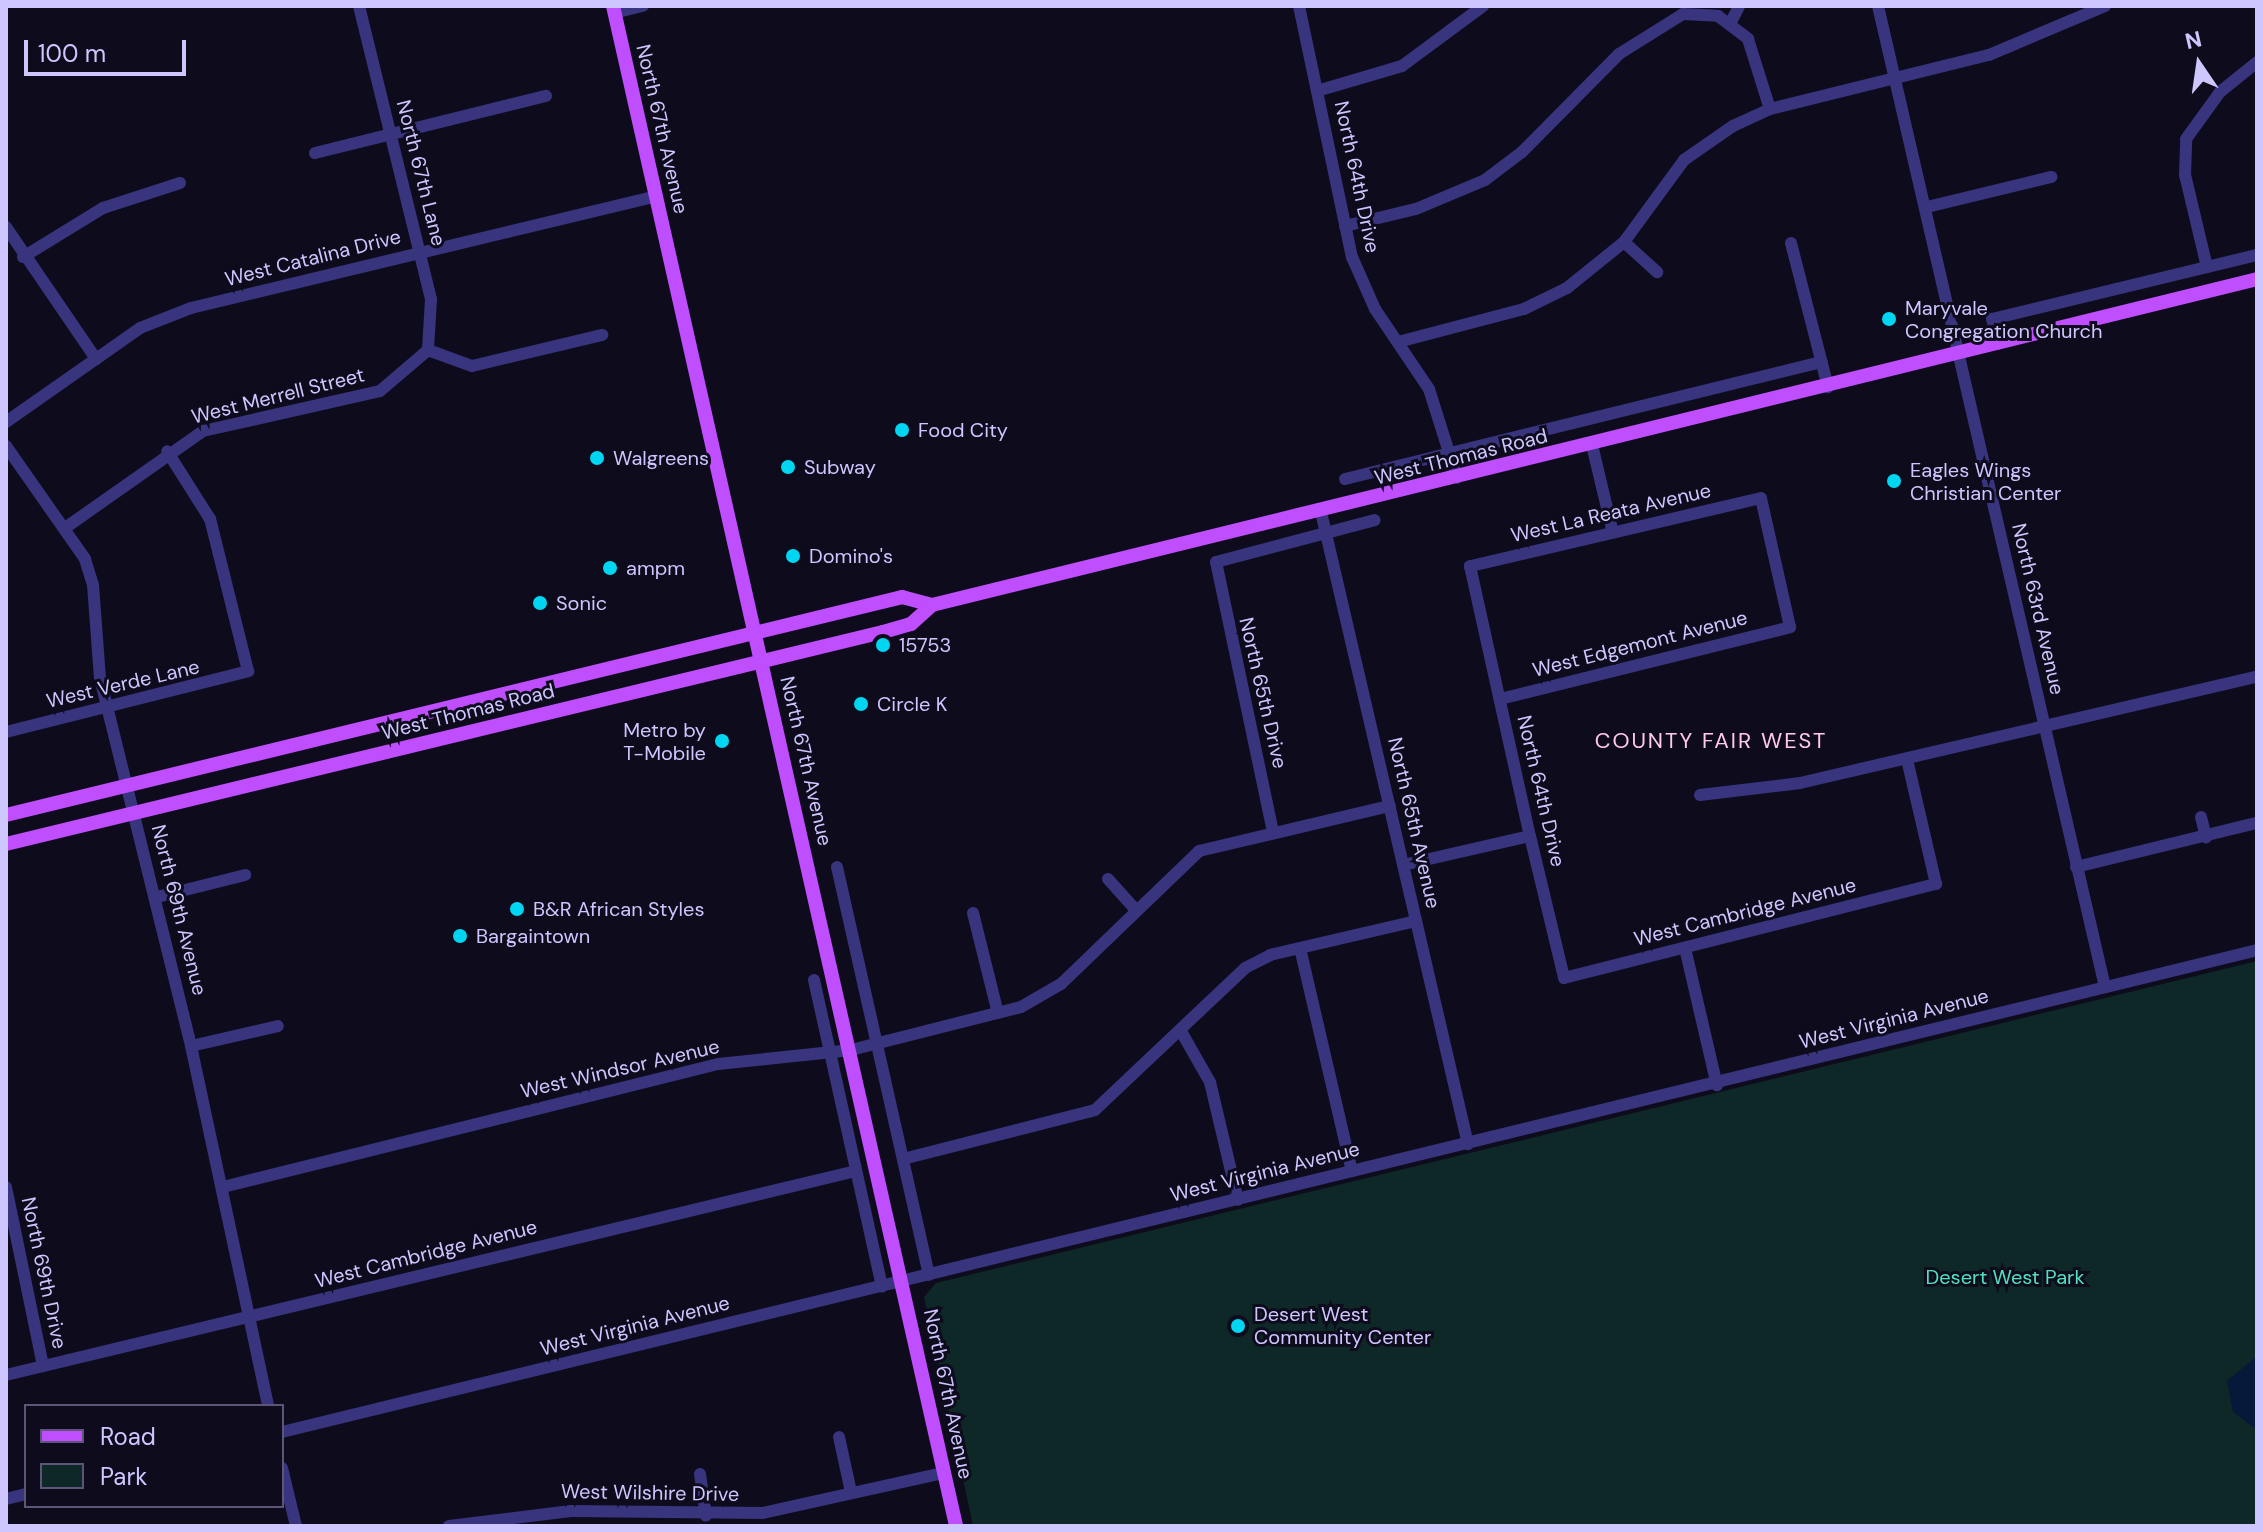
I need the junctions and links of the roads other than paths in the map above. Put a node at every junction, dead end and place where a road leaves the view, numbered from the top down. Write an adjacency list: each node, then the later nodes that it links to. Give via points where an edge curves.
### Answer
1 (359, 6): 17 (street, North 67th Lane)
2 (642, 6): 8 (street)
3 (1299, 6): 12 (street, North 64th Drive)
4 (1483, 6): 12 (street, via 1402,66)
5 (1739, 6): 9 (street)
6 (1878, 6): 11 (street, North 63rd Avenue)
7 (2105, 6): 11 (street, via 1989,55)
8 (614, 10): 21 (main road, North 67th Avenue)
9 (1731, 22): 14 (street, via 1748,39); 23 (street, via 1702,12 1664,20 1485,180 1416,209)
10 (2257, 62): 16 (street)
11 (1896, 79): 14 (street); 22 (street, North 63rd Avenue)
12 (1317, 91): 23 (street, North 64th Drive)
13 (546, 96): 17 (street)
14 (1770, 109): 25 (street, via 1684,160)
15 (2176, 120): 16 (street)
16 (2190, 129): 30 (street, via 2185,175)
17 (391, 133): 18 (street); 27 (street, North 67th Lane)
18 (315, 153)
19 (2051, 177): 22 (street)
20 (180, 183): 29 (street, via 103,208)
21 (657, 196): 27 (street, West Catalina Drive); 57 (main road, North 67th Avenue)
22 (1927, 207): 37 (street, North 63rd Avenue)
23 (1345, 226): 34 (street, North 64th Drive, via 1359,276)
24 (6, 227): 29 (street)
25 (1624, 242): 31 (street); 34 (street, via 1567,288 1524,309)
26 (1791, 243): 39 (street)
27 (420, 253): 36 (street, North 67th Lane, via 433,315); 38 (street, West Catalina Drive, via 191,308 140,328)
28 (2257, 255): 30 (street)
29 (23, 257): 38 (street)
30 (2207, 267): 35 (street, via 1992,319)
31 (1657, 272)
32 (2257, 279): 35 (main road, West Thomas Road)
33 (602, 335): 36 (street, via 472,366)
34 (1398, 342): 45 (street, North 64th Drive, via 1429,389)
35 (1998, 344): 37 (main road, West Thomas Road)
36 (428, 350): 44 (street, West Merrell Street, via 380,391 203,431)
37 (1959, 354): 40 (main road, West Thomas Road); 62 (street, North 63rd Avenue)
38 (96, 359): 41 (street, West Catalina Drive)
39 (1822, 362): 40 (street); 45 (street, West Thomas Road)
40 (1828, 387): 42 (main road, West Thomas Road)
41 (6, 422)
42 (1592, 445): 46 (main road, West Thomas Road); 52 (street)
43 (6, 446): 50 (street, North 69th Avenue)
44 (167, 451): 50 (street, West Merrell Street); 61 (street, West Verde Lane, via 210,519 248,671)
45 (1452, 452): 46 (street, North 64th Drive); 47 (street, West Thomas Road)
46 (1457, 478): 48 (main road, West Thomas Road)
47 (1345, 479)
48 (1321, 512): 51 (street, North 65th Avenue); 55 (main road, West Thomas Road)
49 (1375, 520): 51 (street, West Thomas Road)
50 (65, 528): 61 (street, North 69th Avenue, via 93,585)
51 (1326, 531): 53 (street, West Thomas Road); 68 (street, North 65th Avenue)
52 (1613, 533): 54 (street, West La Reata Avenue); 56 (street, West La Reata Avenue, via 1761,498)
53 (1216, 562): 74 (street, North 65th Drive)
54 (1470, 566): 60 (street, North 64th Drive)
55 (932, 605): 57 (main road, West Thomas Road, via 902,597); 58 (main road, West Thomas Road, via 911,624)
56 (1790, 627): 60 (street, West Edgemont Avenue)
57 (757, 634): 58 (main road, North 67th Avenue); 65 (main road, West Thomas Road)
58 (763, 661): 69 (main road, West Thomas Road); 98 (main road, North 67th Avenue)
59 (2257, 677): 62 (street)
60 (1500, 699): 75 (street, North 64th Drive)
61 (108, 708): 63 (street, West Verde Lane); 65 (street, North 69th Avenue)
62 (2044, 727): 64 (street); 80 (street, North 63rd Avenue)
63 (6, 732)
64 (1907, 759): 66 (street, via 1748,793); 88 (street, West Cambridge Avenue, via 1936,884)
65 (127, 786): 67 (main road, West Thomas Road); 69 (street, North 69th Avenue)
66 (1700, 795)
67 (50, 804): 70 (main road, West Thomas Road); 73 (main road)
68 (1390, 806): 74 (street, West Windsor Avenue); 78 (street, North 65th Avenue)
69 (134, 813): 73 (main road, West Thomas Road); 83 (street, North 69th Avenue)
70 (6, 815)
71 (2201, 817): 76 (street)
72 (2257, 823): 76 (street)
73 (56, 832): 77 (main road, West Thomas Road)
74 (1273, 832): 84 (street, West Windsor Avenue, via 1199,851)
75 (1530, 836): 78 (street); 90 (street, North 64th Drive)
76 (2206, 837): 80 (street)
77 (6, 844)
78 (1403, 865): 86 (street, North 65th Avenue)
79 (837, 867): 96 (street, North 67th Avenue)
80 (2076, 867): 92 (street, North 63rd Avenue)
81 (245, 875): 83 (street)
82 (1108, 879): 84 (street)
83 (157, 897): 97 (street, North 69th Avenue)
84 (1134, 908): 93 (street, West Windsor Avenue, via 1061,984 1036,1002)
85 (973, 913): 93 (street)
86 (1416, 921): 87 (street); 101 (street, North 65th Avenue)
87 (1300, 948): 95 (street, via 1245,968); 104 (street)
88 (1685, 948): 90 (street, West Cambridge Avenue); 100 (street)
89 (2257, 950): 92 (street, West Virginia Avenue)
90 (1564, 978)
91 (814, 980): 99 (street)
92 (2105, 987): 100 (street, West Virginia Avenue)
93 (998, 1013): 96 (street, West Windsor Avenue)
94 (278, 1026): 97 (street)
95 (1182, 1033): 102 (street, via 1095,1110); 107 (street, via 1210,1082)
96 (877, 1043): 98 (street, West Windsor Avenue); 102 (street, North 67th Avenue)
97 (191, 1046): 106 (street, North 69th Avenue)
98 (851, 1050): 99 (street, West Windsor Avenue); 109 (main road, North 67th Avenue)
99 (830, 1053): 103 (street); 106 (street, West Windsor Avenue, via 718,1064)
100 (1717, 1085): 101 (street, West Virginia Avenue)
101 (1468, 1144): 104 (street, West Virginia Avenue)
102 (903, 1159): 108 (street, North 67th Avenue)
103 (856, 1171): 110 (street); 111 (street, West Cambridge Avenue)
104 (1352, 1171): 107 (street, West Virginia Avenue)
105 (6, 1187): 112 (street, North 69th Drive)
106 (223, 1187): 111 (street, North 69th Avenue)
107 (1238, 1200): 108 (street, West Virginia Avenue)
108 (929, 1275): 109 (street, West Virginia Avenue)
109 (903, 1281): 110 (street, West Virginia Avenue); 117 (main road, North 67th Avenue)
110 (882, 1287): 115 (street, West Virginia Avenue)
111 (248, 1317): 112 (street, West Cambridge Avenue); 114 (street, North 69th Avenue)
112 (43, 1366): 113 (street, West Cambridge Avenue)
113 (6, 1375)
114 (268, 1404)
115 (284, 1432)
116 (839, 1437): 120 (street)
117 (944, 1473): 120 (street, West Wilshire Drive); 124 (main road, North 67th Avenue)
118 (700, 1474): 121 (street)
119 (284, 1476): 122 (street)
120 (851, 1492): 121 (street, West Wilshire Drive, via 763,1513)
121 (706, 1516): 123 (street, West Wilshire Drive, via 571,1511)
122 (296, 1526)
123 (449, 1526)
124 (956, 1526)

